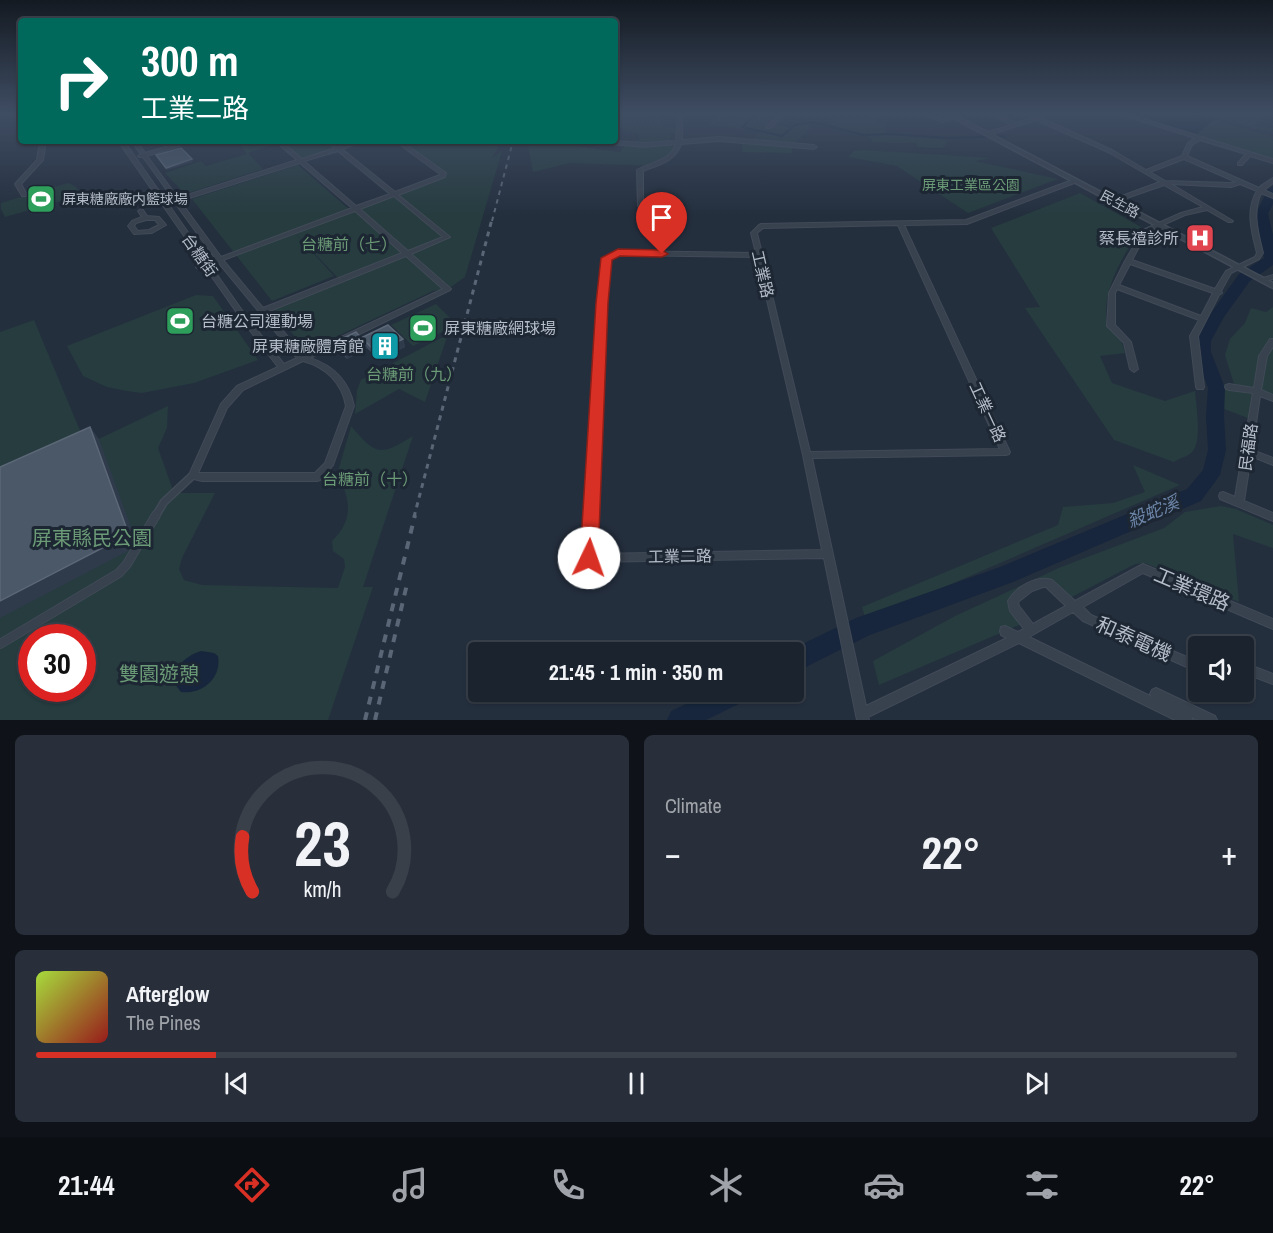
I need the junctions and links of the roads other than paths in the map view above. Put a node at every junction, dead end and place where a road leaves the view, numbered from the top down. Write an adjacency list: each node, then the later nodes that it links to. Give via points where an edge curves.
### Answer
1 (42, 148): 27 (street, via 40,160 18,184)
2 (125, 148): 17 (street, 台糖街)
3 (138, 148): 15 (street, 台糖街)
4 (168, 148): 15 (street)
5 (285, 148): 18 (street)
6 (343, 148): 13 (street)
7 (407, 148): 28 (street, via 443,176)
8 (678, 148): 32 (street, via 667,160 640,170)
9 (1013, 148): 23 (street, 民生路)
10 (1102, 148): 21 (street)
11 (1188, 148): 16 (street)
12 (1229, 148): 14 (street)
13 (339, 149): 18 (street); 28 (street)
14 (1249, 154): 19 (street); 20 (street)
15 (143, 155): 17 (street); 30 (street, 台糖街)
16 (1184, 157): 21 (street); 25 (street)
17 (133, 158): 44 (street, 台糖街)
18 (299, 161): 30 (street); 34 (street)
19 (1273, 161)
20 (1240, 164)
21 (1148, 171): 24 (street)
22 (1273, 180): 26 (street)
23 (1075, 181): 31 (street, 民生路); 39 (street, 工業路, via 967,222)
24 (1166, 182): 25 (street); 31 (street); 33 (street)
25 (1240, 182): 26 (street)
26 (1260, 190): 29 (street); 45 (street, via 1252,218 1260,253)
27 (24, 195)
28 (396, 195): 34 (street); 40 (street, via 447,237)
29 (1273, 196)
30 (177, 201): 42 (street, 台糖街)
31 (1113, 201): 38 (street, 民生路)
32 (640, 205)
33 (1208, 208): 37 (street); 38 (street)
34 (357, 210): 40 (street); 42 (street)
35 (141, 211): 36 (street)
36 (145, 218)
37 (1230, 221)
38 (1157, 224): 43 (street, via 1144,231); 45 (street, 民生路)
39 (901, 225): 41 (street, 工業路, via 761,226 754,233); 62 (street, 工業一路, via 1006,452)
40 (406, 253): 51 (street); 54 (street, via 448,289)
41 (758, 255): 62 (street, 工業路); 68 (street, 工業二路, via 618,253 607,258 589,558)
42 (219, 259): 44 (street); 51 (street, 台糖街)
43 (1128, 261): 48 (street); 50 (street)
44 (202, 265): 55 (street, 台糖街)
45 (1237, 266): 47 (street, 民生路); 50 (street, via 1228,272)
46 (1273, 277): 47 (street)
47 (1262, 280): 49 (street)
48 (1115, 286): 52 (street); 56 (street, via 1111,326 1127,342)
49 (1273, 286)
50 (1219, 293): 52 (street)
51 (262, 311): 54 (street, 台糖街)
52 (1203, 319): 57 (street, via 1194,336)
53 (1273, 341): 59 (street, 民福路, via 1263,356)
54 (301, 358): 55 (street); 64 (street, via 327,369 350,398 325,472 317,477)
55 (282, 366): 64 (street, via 240,388 230,398)
56 (1134, 369)
57 (1200, 387)
58 (1229, 387): 59 (street)
59 (1257, 391): 60 (street); 61 (street, 民福路)
60 (1273, 398)
61 (1249, 452): 63 (street); 66 (street, 民福路)
62 (807, 455): 68 (street, 工業路)
63 (1273, 462)
64 (193, 475): 74 (street, via 166,500 119,573)
65 (1223, 496): 66 (street)
66 (1239, 503): 67 (street)
67 (1273, 518)
68 (828, 554): 79 (street, 工業路)
69 (1073, 607): 70 (street, 工業環路, via 1143,568); 71 (street, 工業環路); 71 (street, 和泰電機, via 1048,583 1042,582 1019,594 1013,601 1014,608); 75 (street, 和泰電機, via 1087,618)
70 (1273, 624)
71 (1032, 630): 73 (street, 工業環路)
72 (1005, 632): 73 (street)
73 (1018, 638): 79 (street, 工業環路); 80 (street)
74 (0, 644)
75 (1188, 663)
76 (1254, 670): 77 (street)
77 (1273, 679)
78 (1156, 694): 81 (street)
79 (863, 717)
80 (1188, 720)
81 (1211, 720)

